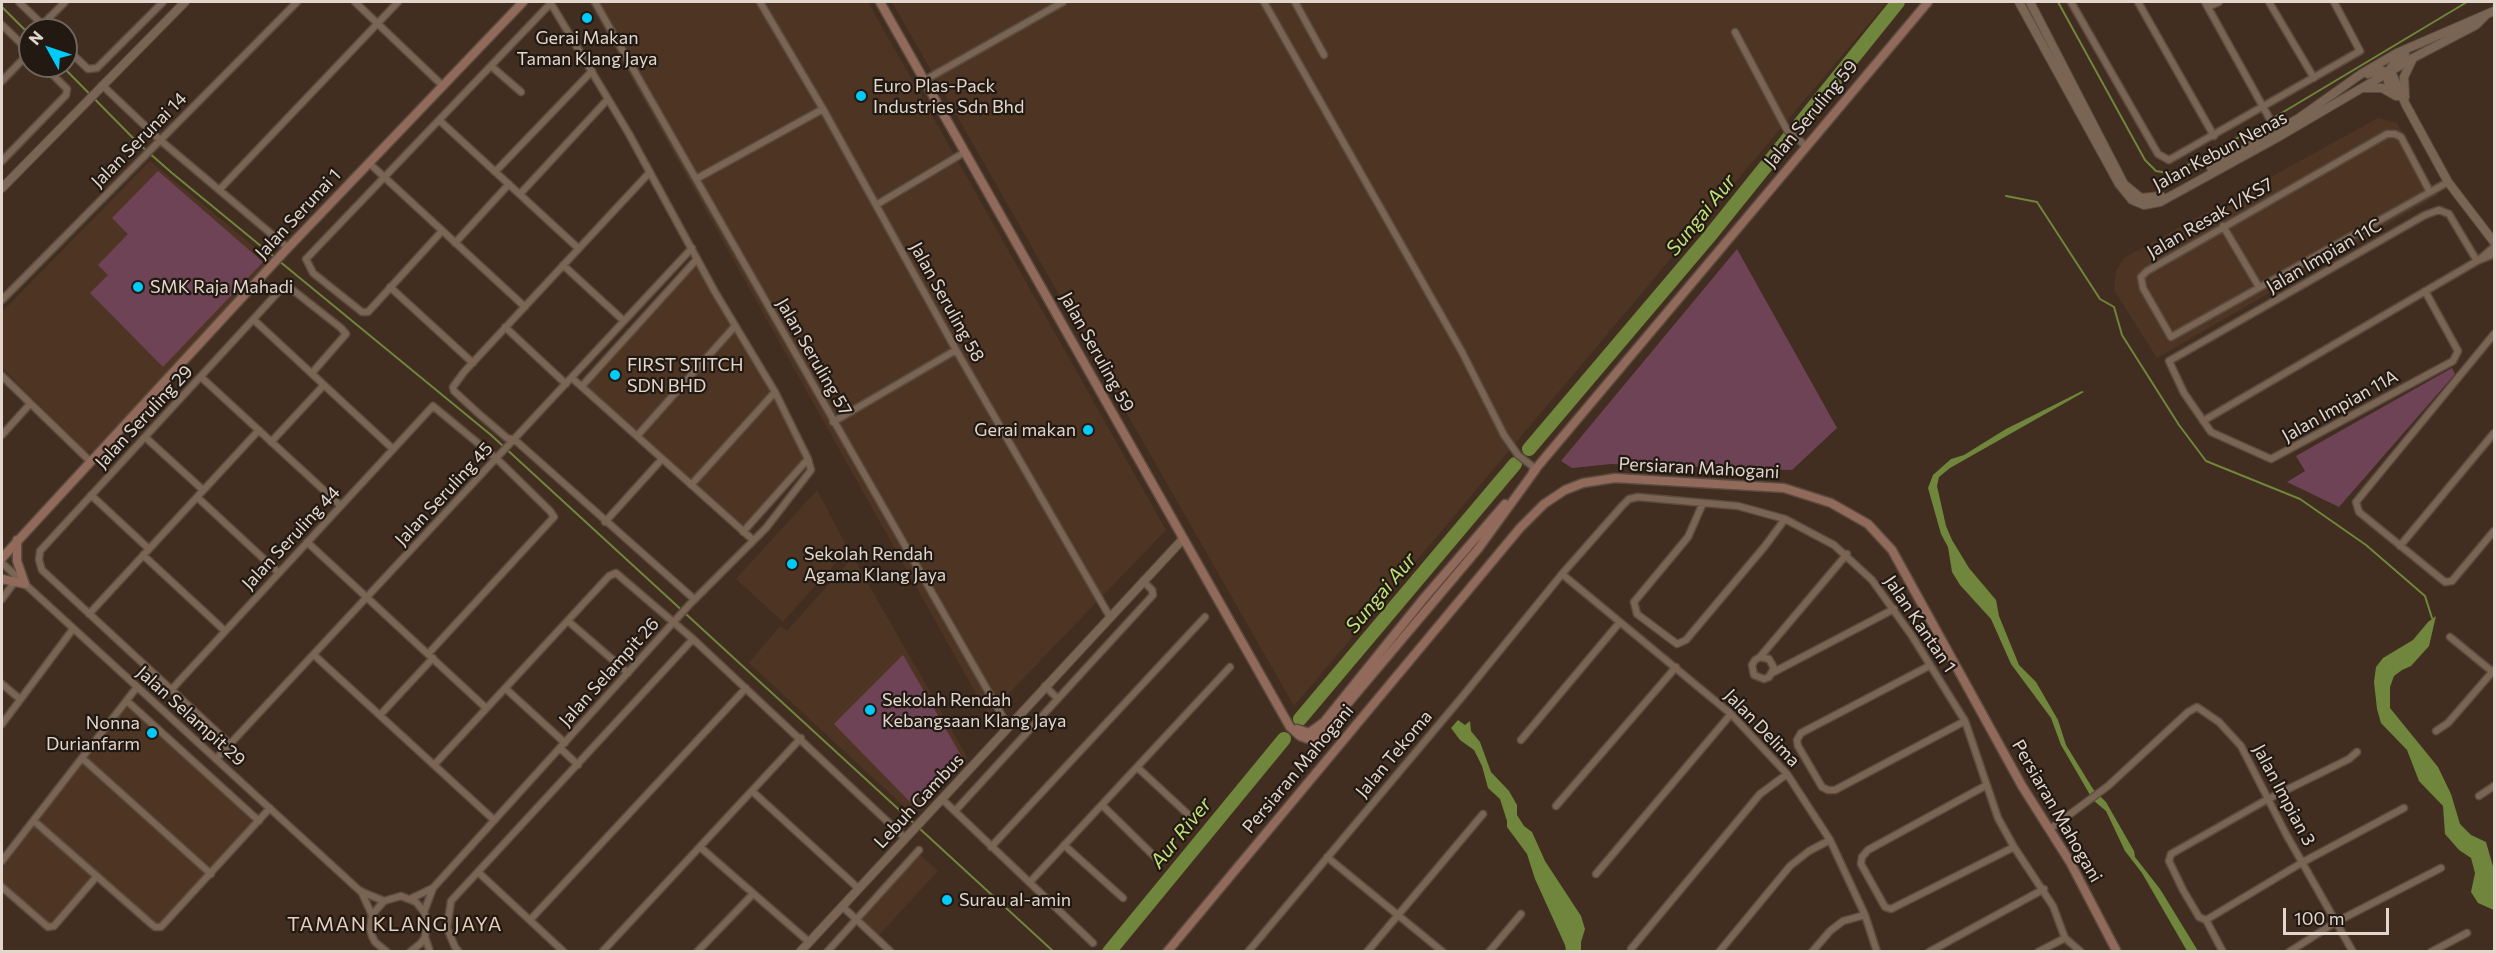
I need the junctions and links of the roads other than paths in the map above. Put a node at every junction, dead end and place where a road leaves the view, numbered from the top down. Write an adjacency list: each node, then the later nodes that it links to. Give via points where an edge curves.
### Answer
1 (19, 2): 28 (street)
2 (65, 2): 29 (street)
3 (163, 2): 37 (street, via 98,68 88,69)
4 (185, 2): 48 (street)
5 (297, 2): 62 (street, Jalan Serunai 14)
6 (355, 2): 30 (street)
7 (398, 2): 30 (street)
8 (523, 2): 47 (main road, Jalan Serunai 1)
9 (551, 2): 39 (street); 40 (street)
10 (595, 2): 70 (street, Jalan Seruling 57)
11 (760, 2): 54 (street, Jalan Seruling 58)
12 (880, 2): 44 (main road, Jalan Seruling 59)
13 (1063, 2): 44 (street)
14 (1273, 2): 24 (street)
15 (1294, 2): 35 (street)
16 (1928, 2): 63 (main road, Jalan Seruling 59)
17 (2019, 2): 58 (street, Jalan Kebun Nenas)
18 (2030, 2): 58 (street, Jalan Kebun Nenas)
19 (2071, 2): 60 (street, via 2158,154 2174,159)
20 (2138, 2): 60 (street)
21 (2219, 2): 25 (street)
22 (2269, 2): 43 (street)
23 (2334, 2): 43 (street, via 2360,51)
24 (1265, 3): 126 (street, via 1456,340 1504,435 1518,455)
25 (2207, 4): 53 (street)
26 (2494, 11): 27 (street, Jalan Kebun Nenas)
27 (2486, 16): 34 (street, Jalan Kebun Nenas); 36 (street, Jalan Kebun Nenas)
28 (36, 18)
29 (52, 18)
30 (378, 23): 47 (street); 74 (street)
31 (2, 25): 33 (street)
32 (1734, 32): 63 (street, via 1787,130)
33 (18, 40)
34 (2421, 44): 41 (street, via 2397,59); 45 (street, Jalan Kebun Nenas, via 2397,53)
35 (1324, 56)
36 (2413, 58): 41 (street, Jalan Kebun Nenas); 52 (street, via 2404,77)
37 (78, 59)
38 (18, 64): 46 (street)
39 (491, 66): 50 (street); 56 (street)
40 (592, 71): 51 (street); 67 (street)
41 (2388, 72): 45 (street, via 2378,71); 49 (street, Jalan Kebun Nenas); 52 (street)
42 (56, 78): 65 (street, via 67,89 66,95)
43 (2314, 78): 53 (street)
44 (925, 80): 64 (main road, Jalan Seruling 59)
45 (2352, 80): 57 (street, Jalan Kebun Nenas)
46 (2, 81)
47 (443, 86): 66 (main road, Jalan Serunai 1)
48 (99, 88): 62 (street); 73 (street)
49 (2363, 88): 52 (street, via 2388,90); 59 (street, Jalan Kebun Nenas)
50 (521, 92)
51 (608, 99): 68 (street); 76 (street)
52 (2406, 105): 71 (street)
53 (2264, 107): 55 (street); 60 (street)
54 (823, 110): 70 (street); 77 (street, Jalan Seruling 58)
55 (2270, 118): 57 (street); 59 (street); 61 (street, via 2272,126)
56 (439, 120): 67 (street); 69 (street)
57 (2287, 125): 59 (street, Jalan Kebun Nenas)
58 (2091, 128): 59 (street, Jalan Kebun Nenas, via 2127,195 2144,205 2160,202); 61 (street, Jalan Kebun Nenas, via 2124,184 2136,195 2148,198 2160,196)
59 (2278, 134): 61 (street, Jalan Kebun Nenas)
60 (2214, 136)
61 (2266, 137)
62 (160, 140): 74 (street); 93 (street, Jalan Serunai 14)
63 (1806, 146): 126 (main road, Jalan Seruling 59)
64 (965, 152): 77 (street); 138 (main road, Jalan Seruling 59)
65 (2, 161)
66 (369, 163): 69 (street); 85 (main road, Jalan Serunai 1)
67 (495, 172): 72 (street)
68 (650, 172): 83 (street); 84 (street)
69 (384, 177): 79 (street); 90 (street, via 306,259 313,273 359,310 368,312)
70 (696, 179): 113 (street, Jalan Seruling 57)
71 (2448, 182): 75 (street, Jalan Resak 1/KS7); 80 (street)
72 (509, 184): 76 (street); 81 (street)
73 (2, 188)
74 (220, 189): 85 (street)
75 (2430, 192): 78 (street, Jalan Resak 1/KS7, via 2401,137 2387,134); 91 (street, Jalan Resak 1/KS7)
76 (520, 195): 83 (street)
77 (876, 205): 100 (street, Jalan Seruling 58)
78 (2223, 226): 91 (street); 91 (street, Jalan Resak 1/KS7, via 2147,271 2141,277 2142,288 2171,337)
79 (442, 231): 81 (street); 90 (street)
80 (2494, 242)
81 (455, 243): 94 (street)
82 (2494, 247): 88 (street)
83 (578, 248): 89 (street)
84 (692, 248): 87 (street); 96 (street, Jalan Seruling 45)
85 (286, 251): 125 (main road, Jalan Serunai 1)
86 (2494, 254): 88 (street)
87 (697, 259): 97 (street); 109 (street)
88 (2478, 260): 92 (street); 101 (street, Jalan Impian 11C, via 2449,214 2439,210)
89 (563, 265): 94 (street); 96 (street)
90 (390, 287): 102 (street)
91 (2259, 287)
92 (2425, 291): 112 (street); 112 (street, Jalan Impian 11A, via 2458,351 2453,361 2271,459 2211,432)
93 (2, 300)
94 (525, 307): 98 (street)
95 (254, 320): 103 (street); 103 (street, Jalan Seruling 29, via 282,288 289,287 341,328 346,334 343,339); 105 (street, Jalan Seruling 29)
96 (624, 321): 106 (street, Jalan Seruling 45)
97 (735, 326): 110 (street); 117 (street)
98 (505, 327): 102 (street); 107 (street)
99 (2494, 334): 142 (street, via 2356,502 2359,512)
100 (956, 350): 113 (street); 160 (street, Jalan Seruling 58)
101 (2169, 361): 112 (street, Jalan Impian 11A)
102 (473, 363): 120 (street, via 456,381 454,391)
103 (312, 374): 108 (street)
104 (2, 376): 111 (street)
105 (201, 377): 114 (street); 118 (street, Jalan Seruling 29)
106 (572, 378): 107 (street, Jalan Seruling 45); 109 (street)
107 (566, 384): 120 (street, Jalan Seruling 45)
108 (324, 385): 119 (street); 121 (street)
109 (582, 386): 117 (street)
110 (775, 392): 124 (street); 127 (street)
111 (30, 404): 116 (street); 125 (street)
112 (2203, 421)
113 (833, 422): 192 (street, Jalan Seruling 57)
114 (259, 430): 119 (street); 128 (street)
115 (2494, 433): 142 (street)
116 (2, 435)
117 (637, 436): 123 (street)
118 (145, 437): 128 (street); 129 (street, Jalan Seruling 29)
119 (271, 442): 133 (street)
120 (513, 442): 122 (street, Jalan Seruling 45); 135 (street)
121 (393, 449): 122 (street, Jalan Seruling 44, via 433,406); 133 (street, Jalan Seruling 44)
122 (499, 457): 155 (street, Jalan Seruling 45); 170 (street, via 554,518)
123 (662, 459): 127 (street); 135 (street)
124 (808, 459): 137 (street); 140 (street, Jalan Selampit 26, via 811,470)
125 (91, 462): 139 (main road, Jalan Serunai 1)
126 (1536, 469): 138 (main road, Jalan Seruling 59, via 1478,549 1328,728 1308,739 1290,727)
127 (691, 485): 137 (street)
128 (202, 490): 130 (street)
129 (91, 495): 143 (street); 148 (street, Jalan Seruling 29, via 40,551)
130 (196, 497): 143 (street); 149 (street)
131 (1629, 499): 132 (street, Jalan Kantan 1); 150 (street, Jalan Tekoma)
132 (1703, 502): 134 (street, Jalan Kantan 1, via 1754,509); 134 (street, via 1688,537 1634,602 1637,614 1677,644 1686,640)
133 (341, 506): 141 (street, Jalan Seruling 44)
134 (1785, 519): 144 (street, Jalan Kantan 1)
135 (605, 522): 157 (street)
136 (2494, 531): 142 (street, via 2452,581 2445,582)
137 (743, 532): 140 (street)
138 (1183, 539): 153 (street, Lebuh Gambus)
139 (17, 540): 146 (main road, Jalan Serunai 1); 154 (main road, via 17,561)
140 (753, 540): 157 (street, Jalan Selampit 26)
141 (307, 542): 149 (street, Jalan Seruling 44); 155 (street)
142 (2400, 546)
143 (149, 549): 145 (street)
144 (1846, 554): 158 (street, Jalan Kantan 1); 171 (street)
145 (143, 555): 159 (street); 166 (street)
146 (2, 558)
147 (2, 563): 154 (street, Jalan Selampit 29)
148 (42, 570): 159 (street, Jalan Selampit 29)
149 (279, 573): 166 (street, Jalan Seruling 44)
150 (1562, 574): 164 (street, Jalan Delima); 229 (street, Jalan Tekoma)
151 (2, 579): 152 (main road)
152 (16, 580): 154 (main road); 156 (street)
153 (1143, 581): 160 (street, Lebuh Gambus); 185 (street, via 1153,595)
154 (25, 584): 165 (street, Jalan Selampit 29)
155 (367, 598): 169 (street, Jalan Seruling 45); 170 (street)
156 (2, 599)
157 (694, 599): 163 (street, Jalan Selampit 26)
158 (1894, 609): 172 (street, Jalan Kantan 1); 177 (street)
159 (89, 614): 183 (street, Jalan Selampit 29)
160 (1110, 616): 179 (street, Lebuh Gambus)
161 (1205, 617): 226 (street)
162 (568, 621): 163 (street, via 616,573); 176 (street); 181 (street)
163 (675, 622): 168 (street); 176 (street, Jalan Selampit 26)
164 (1620, 622): 174 (street, Jalan Delima); 195 (street)
165 (73, 629): 180 (street, Jalan Selampit 29); 184 (street)
166 (225, 631): 183 (street, Jalan Seruling 44)
167 (2450, 637): 175 (street)
168 (693, 639): 182 (street); 202 (street)
169 (314, 655): 189 (street); 196 (street, Jalan Seruling 45)
170 (430, 656): 187 (street); 189 (street)
171 (1760, 657): 177 (street, via 1772,663); 177 (street, via 1752,664 1754,675 1764,679)
172 (1929, 666): 190 (street, Jalan Kantan 1); 190 (street, via 1801,734 1798,746 1822,787 1836,790)
173 (1230, 667): 203 (street)
174 (1676, 667): 188 (street, Jalan Delima); 212 (street)
175 (2494, 672): 193 (street)
176 (628, 673): 197 (street, Jalan Selampit 26)
177 (1772, 673)
178 (2, 684): 184 (street)
179 (1045, 686): 185 (street); 192 (street, Lebuh Gambus)
180 (137, 687): 186 (street); 200 (street, Jalan Selampit 29)
181 (505, 688): 187 (street); 197 (street)
182 (746, 688): 194 (street); 254 (street)
183 (171, 690): 196 (street, Jalan Selampit 29)
184 (20, 699): 191 (street)
185 (1058, 699): 215 (street)
186 (127, 701): 199 (street); 220 (street, Jalan Selampit 29)
187 (486, 708): 201 (street)
188 (1731, 714): 204 (street, Jalan Delima); 236 (street)
189 (380, 715): 201 (street)
190 (1965, 721): 205 (street, Jalan Kantan 1)
191 (2, 724)
192 (1008, 726): 209 (street, Lebuh Gambus)
193 (2436, 731)
194 (801, 738): 207 (street); 222 (street)
195 (1521, 740)
196 (231, 745): 200 (street, Jalan Seruling 45)
197 (562, 746): 202 (street); 217 (street, Jalan Selampit 26)
198 (2357, 752): 210 (street)
199 (82, 758): 219 (street); 235 (street)
200 (216, 759): 213 (street, Jalan Selampit 29)
201 (434, 765): 217 (street)
202 (578, 765): 234 (street)
203 (1137, 767): 211 (street); 218 (street)
204 (1787, 774): 223 (street, Jalan Delima); 264 (street, via 1760,794)
205 (1985, 786): 227 (street, Jalan Kantan 1); 227 (street, via 1868,850 1861,864 1886,907 1891,909)
206 (2494, 786): 208 (street)
207 (752, 791): 225 (street); 241 (street)
208 (2479, 796)
209 (942, 799): 215 (street); 222 (street, Lebuh Gambus)
210 (2268, 799): 221 (street, Jalan Impian 3, via 2241,747 2219,722 2197,706 2108,786); 232 (street, Jalan Impian 3); 256 (street, via 2171,854 2169,861 2183,890 2199,917)
211 (1102, 805): 224 (street); 230 (street)
212 (1556, 806)
213 (270, 808): 220 (street); 243 (street, Jalan Selampit 29)
214 (2404, 808): 232 (street)
215 (955, 811): 226 (street)
216 (1483, 814): 250 (street)
217 (494, 819): 240 (street, Jalan Selampit 26)
218 (1192, 819)
219 (34, 820): 231 (street); 237 (street)
220 (259, 821): 235 (street)
221 (2050, 829): 276 (main road, Persiaran Mahogani, via 2022,786 1892,550 1868,524 1831,503 1784,488 1615,478 1565,490 1520,528); 287 (main road, Persiaran Mahogani)
222 (906, 838): 241 (street, Lebuh Gambus)
223 (1830, 840): 253 (street, Jalan Delima); 281 (street, via 1790,866)
224 (1064, 845): 238 (street); 245 (street)
225 (700, 847): 244 (street); 271 (street)
226 (991, 847): 238 (street)
227 (2014, 847): 242 (street, Jalan Kantan 1)
228 (919, 850): 255 (street)
229 (1327, 856): 250 (street); 277 (street, Jalan Tekoma)
230 (1157, 859)
231 (2, 861)
232 (2303, 862): 256 (street); 257 (street, Jalan Impian 3)
233 (2441, 868): 257 (street)
234 (478, 872): 254 (street); 269 (street, via 451,901 447,928)
235 (211, 874): 237 (street, via 161,927 155,927)
236 (1596, 874)
237 (97, 876): 239 (street, via 54,926 48,927)
238 (1030, 882): 263 (street)
239 (2, 887)
240 (433, 888): 246 (street, Jalan Selampit 26); 249 (street, Jalan Selampit 26)
241 (858, 888): 248 (street, Lebuh Gambus)
242 (2044, 889): 260 (street, Jalan Kantan 1); 284 (street)
243 (360, 891): 247 (street, Jalan Selampit 29); 252 (street, Jalan Selampit 29)
244 (753, 894): 262 (street); 272 (street)
245 (1123, 898)
246 (410, 899): 247 (street, via 401,896); 249 (street)
247 (384, 901): 252 (street)
248 (842, 906): 255 (street); 262 (street, Lebuh Gambus)
249 (424, 912): 259 (street)
250 (1399, 914): 278 (street); 279 (street)
251 (1521, 914): 280 (street)
252 (372, 915): 261 (street, via 370,929)
253 (1865, 915): 282 (street, via 1843,921); 283 (street, Jalan Delima)
254 (530, 920): 270 (street)
255 (856, 920): 274 (street); 275 (street)
256 (2206, 920): 288 (street)
257 (2336, 922): 289 (street); 290 (street, Jalan Impian 3)
258 (2467, 933): 291 (street)
259 (425, 937): 267 (street); 268 (street)
260 (2065, 938): 285 (street); 286 (street)
261 (375, 942): 265 (street); 266 (street)
262 (809, 942): 273 (street, Lebuh Gambus)
263 (1093, 943)
264 (1631, 949)
265 (372, 951)
266 (387, 951)
267 (410, 951)
268 (430, 951)
269 (459, 951)
270 (564, 951)
271 (602, 951)
272 (697, 951)
273 (800, 951)
274 (826, 951)
275 (891, 951)
276 (1167, 951)
277 (1248, 951)
278 (1367, 951)
279 (1443, 951)
280 (1489, 951)
281 (1719, 951)
282 (1812, 951)
283 (1877, 951)
284 (1929, 951)
285 (2038, 951)
286 (2081, 951)
287 (2117, 951)
288 (2223, 951)
289 (2289, 951)
290 (2353, 951)
291 (2431, 951)

